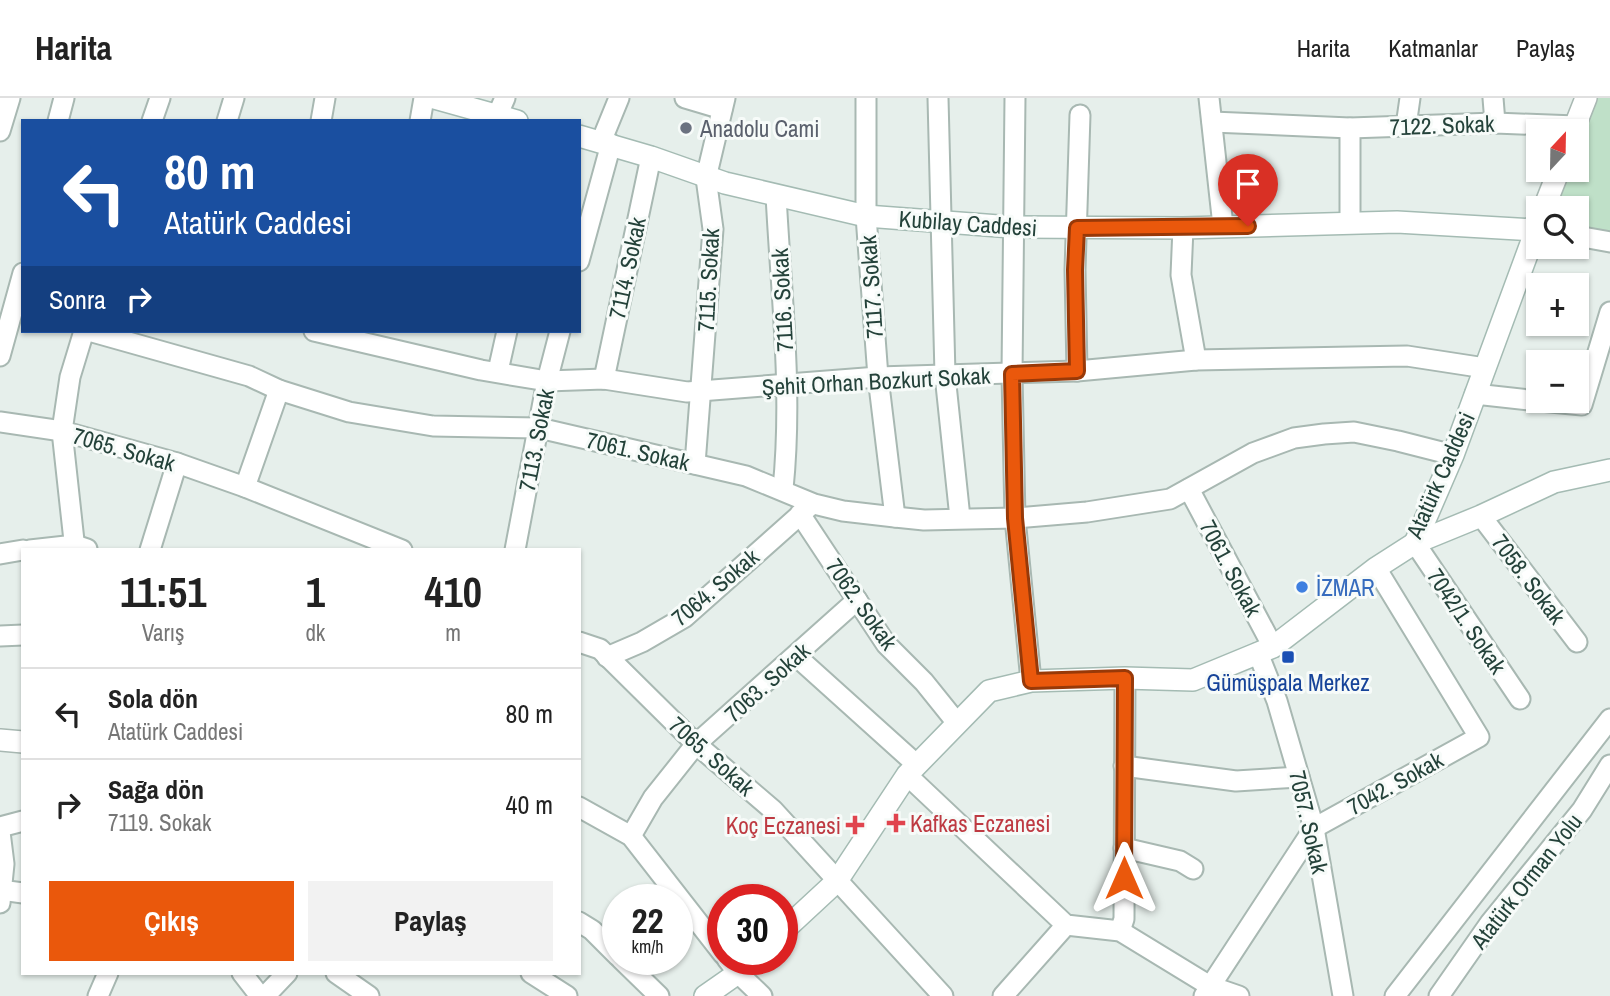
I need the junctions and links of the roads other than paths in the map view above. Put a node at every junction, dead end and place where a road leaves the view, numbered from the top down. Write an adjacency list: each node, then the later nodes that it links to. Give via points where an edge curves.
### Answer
1 (10, 98): 31 (street)
2 (64, 98): 20 (street)
3 (160, 98): 21 (street)
4 (234, 98): 22 (street)
5 (325, 98): 23 (street)
6 (424, 98): 24 (street)
7 (434, 98): 18 (main road)
8 (619, 98): 33 (street)
9 (685, 98): 17 (street)
10 (866, 98): 37 (street, 7117. Sokak)
11 (938, 98): 38 (street)
12 (1015, 98): 41 (street)
13 (1209, 98): 26 (street)
14 (1410, 98): 29 (street)
15 (1493, 98): 27 (street)
16 (1586, 98): 25 (main road)
17 (724, 103): 35 (street, 7115. Sokak)
18 (506, 111)
19 (1080, 114): 42 (street)
20 (59, 119)
21 (153, 119)
22 (228, 119)
23 (321, 119)
24 (420, 119)
25 (1578, 119)
26 (1212, 122): 30 (street, 7122. Sokak); 40 (street)
27 (1495, 122): 28 (street, 7122. Sokak); 29 (street, 7122. Sokak)
28 (1526, 124)
29 (1406, 126): 30 (street, 7122. Sokak)
30 (1350, 128): 39 (street)
31 (0, 131)
32 (581, 137): 33 (main road, Kubilay Caddesi)
33 (606, 143): 34 (main road, Kubilay Caddesi); 47 (street)
34 (651, 157): 35 (main road, Kubilay Caddesi); 66 (street, 7114. Sokak)
35 (706, 178): 36 (main road, Kubilay Caddesi); 71 (street, 7115. Sokak, via 713,229)
36 (776, 195): 37 (main road, Kubilay Caddesi); 69 (street, 7116. Sokak)
37 (866, 216): 38 (main road, Kubilay Caddesi); 65 (street, 7117. Sokak)
38 (940, 222): 41 (main road, Kubilay Caddesi); 64 (street)
39 (1350, 223): 40 (main road, Kubilay Caddesi); 44 (main road, Kubilay Caddesi)
40 (1223, 226): 43 (main road, Kubilay Caddesi)
41 (1012, 227): 42 (main road, Kubilay Caddesi); 63 (street)
42 (1077, 228): 43 (main road, Kubilay Caddesi); 62 (street)
43 (1183, 228): 59 (street, via 1181,275)
44 (1526, 228)
45 (1589, 238): 46 (street)
46 (1610, 242)
47 (581, 252)
48 (1526, 258): 60 (main road, Atatürk Caddesi)
49 (21, 279): 50 (street)
50 (13, 303): 58 (street)
51 (1610, 312): 68 (street)
52 (86, 333): 76 (street, via 70,377)
53 (94, 333): 70 (street, 7061. Sokak, via 249,376)
54 (330, 333): 57 (street, Şehit Orhan Bozkurt Sokak)
55 (508, 333): 61 (street)
56 (559, 333): 67 (street, 7113. Sokak)
57 (363, 337): 61 (street, Şehit Orhan Bozkurt Sokak)
58 (0, 356)
59 (1196, 360): 60 (street, Şehit Orhan Bozkurt Sokak, via 1407,356); 62 (street, Şehit Orhan Bozkurt Sokak)
60 (1485, 368): 72 (main road, Atatürk Caddesi)
61 (498, 371): 67 (street, Şehit Orhan Bozkurt Sokak)
62 (1077, 371): 63 (street, Şehit Orhan Bozkurt Sokak)
63 (1012, 374): 64 (street, Şehit Orhan Bozkurt Sokak); 88 (street)
64 (945, 375): 65 (street, Şehit Orhan Bozkurt Sokak); 87 (street)
65 (878, 377): 69 (street, Şehit Orhan Bozkurt Sokak); 86 (street, 7117. Sokak)
66 (604, 379): 67 (street, Şehit Orhan Bozkurt Sokak); 71 (street, Şehit Orhan Bozkurt Sokak)
67 (547, 381): 75 (street, 7113. Sokak)
68 (1589, 382)
69 (786, 385): 71 (street, Şehit Orhan Bozkurt Sokak); 82 (street, 7116. Sokak)
70 (279, 390): 75 (street, 7061. Sokak, via 349,411 433,426); 81 (street)
71 (701, 391): 79 (street, 7115. Sokak)
72 (1475, 394): 73 (street); 77 (main road, Atatürk Caddesi)
73 (1526, 400)
74 (0, 422): 76 (street, 7065. Sokak)
75 (540, 428): 79 (street, 7061. Sokak); 93 (street, 7113. Sokak)
76 (62, 431): 78 (street, 7065. Sokak); 90 (street)
77 (1453, 455): 83 (street, 7061. Sokak, via 1354,432 1294,438 1253,453); 89 (main road, Atatürk Caddesi)
78 (177, 463): 81 (street, 7065. Sokak); 91 (street)
79 (695, 464): 82 (street, 7061. Sokak)
80 (1610, 470): 85 (main road, 7058. Sokak, via 1554,482)
81 (246, 487): 92 (street, 7065. Sokak)
82 (783, 489): 84 (street, 7061. Sokak)
83 (1189, 489): 88 (street, 7061. Sokak, via 1170,499); 102 (street, 7061. Sokak)
84 (807, 509): 86 (street, 7061. Sokak); 97 (street, 7062. Sokak); 104 (street, 7064. Sokak, via 685,617)
85 (1481, 516): 89 (main road, 7058. Sokak); 100 (street, 7058. Sokak)
86 (895, 517): 87 (street, 7061. Sokak)
87 (960, 518): 88 (street, 7061. Sokak)
88 (1015, 518): 106 (street)
89 (1415, 543): 96 (main road, Atatürk Caddesi); 107 (street, 7042/1. Sokak)
90 (79, 548)
91 (151, 548)
92 (397, 548)
93 (515, 548)
94 (21, 550): 95 (street)
95 (0, 554)
96 (1376, 568): 102 (main road, Atatürk Caddesi); 120 (street, 7042. Sokak, via 1479,737)
97 (858, 600): 103 (street, 7063. Sokak); 109 (street, 7062. Sokak, via 886,644)
98 (21, 635): 99 (street)
99 (0, 636)
100 (1577, 642)
101 (581, 643): 104 (street, 7065. Sokak, via 600,649)
102 (1265, 650): 105 (main road, Atatürk Caddesi, via 1193,680); 116 (street, 7057. Sokak)
103 (796, 656): 112 (street, 7063. Sokak); 115 (street)
104 (607, 657): 112 (street, 7065. Sokak)
105 (1125, 678): 106 (main road, Atatürk Caddesi); 114 (street)
106 (1031, 681): 109 (main road, Atatürk Caddesi, via 989,691)
107 (1520, 699)
108 (1610, 719): 154 (street)
109 (957, 723): 115 (main road, Atatürk Caddesi)
110 (0, 740): 111 (main road)
111 (21, 742)
112 (696, 744): 122 (street, 7063. Sokak, via 653,798); 125 (street, 7065. Sokak, via 773,810)
113 (1610, 765): 155 (street, Atatürk Orman Yolu)
114 (1124, 766): 116 (street, via 1236,781); 123 (street)
115 (911, 770): 125 (main road, Atatürk Caddesi); 130 (street)
116 (1299, 777): 120 (street, 7057. Sokak)
117 (581, 808): 122 (street)
118 (21, 822): 119 (street)
119 (0, 827)
120 (1314, 828): 142 (street, 7042. Sokak); 153 (street, 7057. Sokak)
121 (0, 832): 127 (street)
122 (631, 836): 132 (street)
123 (1124, 848): 124 (street, via 1180,860); 131 (street)
124 (1193, 869)
125 (837, 881): 128 (main road, Atatürk Caddesi); 150 (street, 7065. Sokak)
126 (21, 893): 127 (street)
127 (1, 894)
128 (798, 917)
129 (581, 923): 133 (street)
130 (1066, 925): 131 (street); 151 (street)
131 (1120, 930): 142 (street)
132 (707, 933)
133 (602, 940)
134 (107, 975): 143 (street)
135 (244, 975): 144 (street)
136 (285, 975): 144 (street)
137 (339, 975): 145 (street)
138 (534, 975): 146 (street)
139 (637, 975): 147 (street)
140 (727, 975): 148 (main road)
141 (747, 975): 149 (street)
142 (1207, 991): 152 (street)
143 (97, 996)
144 (262, 996)
145 (369, 996)
146 (567, 996)
147 (659, 996)
148 (705, 996)
149 (762, 996)
150 (943, 996)
151 (1003, 996)
152 (1239, 996)
153 (1343, 996)
154 (1395, 996)
155 (1439, 996)

